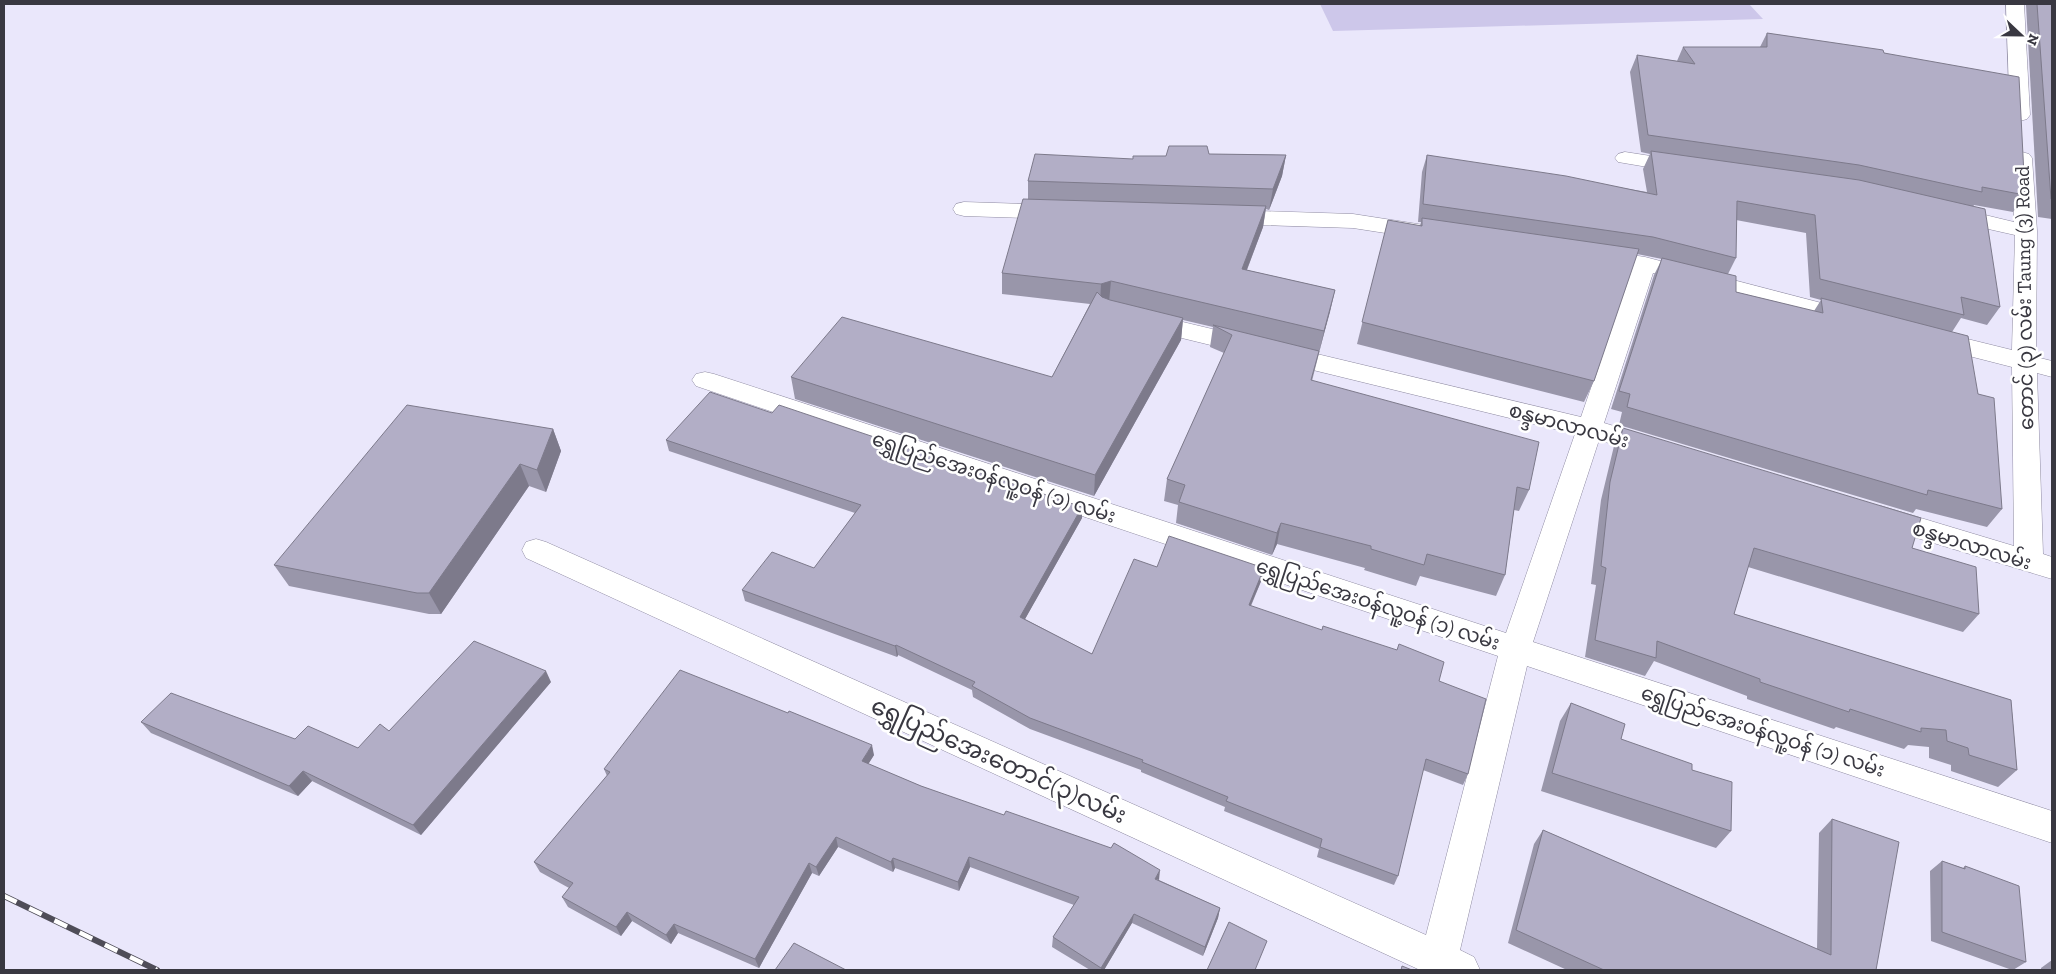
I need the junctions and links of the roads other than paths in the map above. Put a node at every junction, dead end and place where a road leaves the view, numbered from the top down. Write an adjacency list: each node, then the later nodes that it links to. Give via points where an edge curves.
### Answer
1 (2015, 4): 8 (street, တောင် (၃) လမ်း Taung (3) Road)
2 (1625, 158): 3 (street)
3 (1703, 169)
4 (964, 209): 6 (street)
5 (1933, 209): 8 (street)
6 (1074, 212)
7 (1204, 217): 9 (street, via 1353,222)
8 (2026, 231): 15 (street, တောင် (၃) လမ်း Taung (3) Road)
9 (1441, 234)
10 (1577, 254): 11 (street)
11 (1645, 264): 13 (street); 18 (street)
12 (1118, 315): 18 (street, စန္ဒမာလာလမ်း)
13 (1872, 323)
14 (1910, 333): 15 (street)
15 (2024, 362): 16 (street); 22 (street, တောင် (၃) လမ်း Taung (3) Road)
16 (2052, 369)
17 (705, 380): 23 (street, ရွှေပြည်အေးဝန်လူ့ဝန် (၁) လမ်း)
18 (1589, 428): 19 (street, စန္ဒမာလာလမ်း); 23 (street)
19 (1673, 454)
20 (1861, 511): 22 (street, စန္ဒမာလာလမ်း)
21 (536, 550): 25 (street, ရွှေပြည်အေးတောင်(၃)လမ်း)
22 (2041, 566)
23 (1515, 650): 24 (street, ရွှေပြည်အေးဝန်လူ့ဝန် (၁) လမ်း); 25 (street)
24 (2052, 827)
25 (1450, 965)

